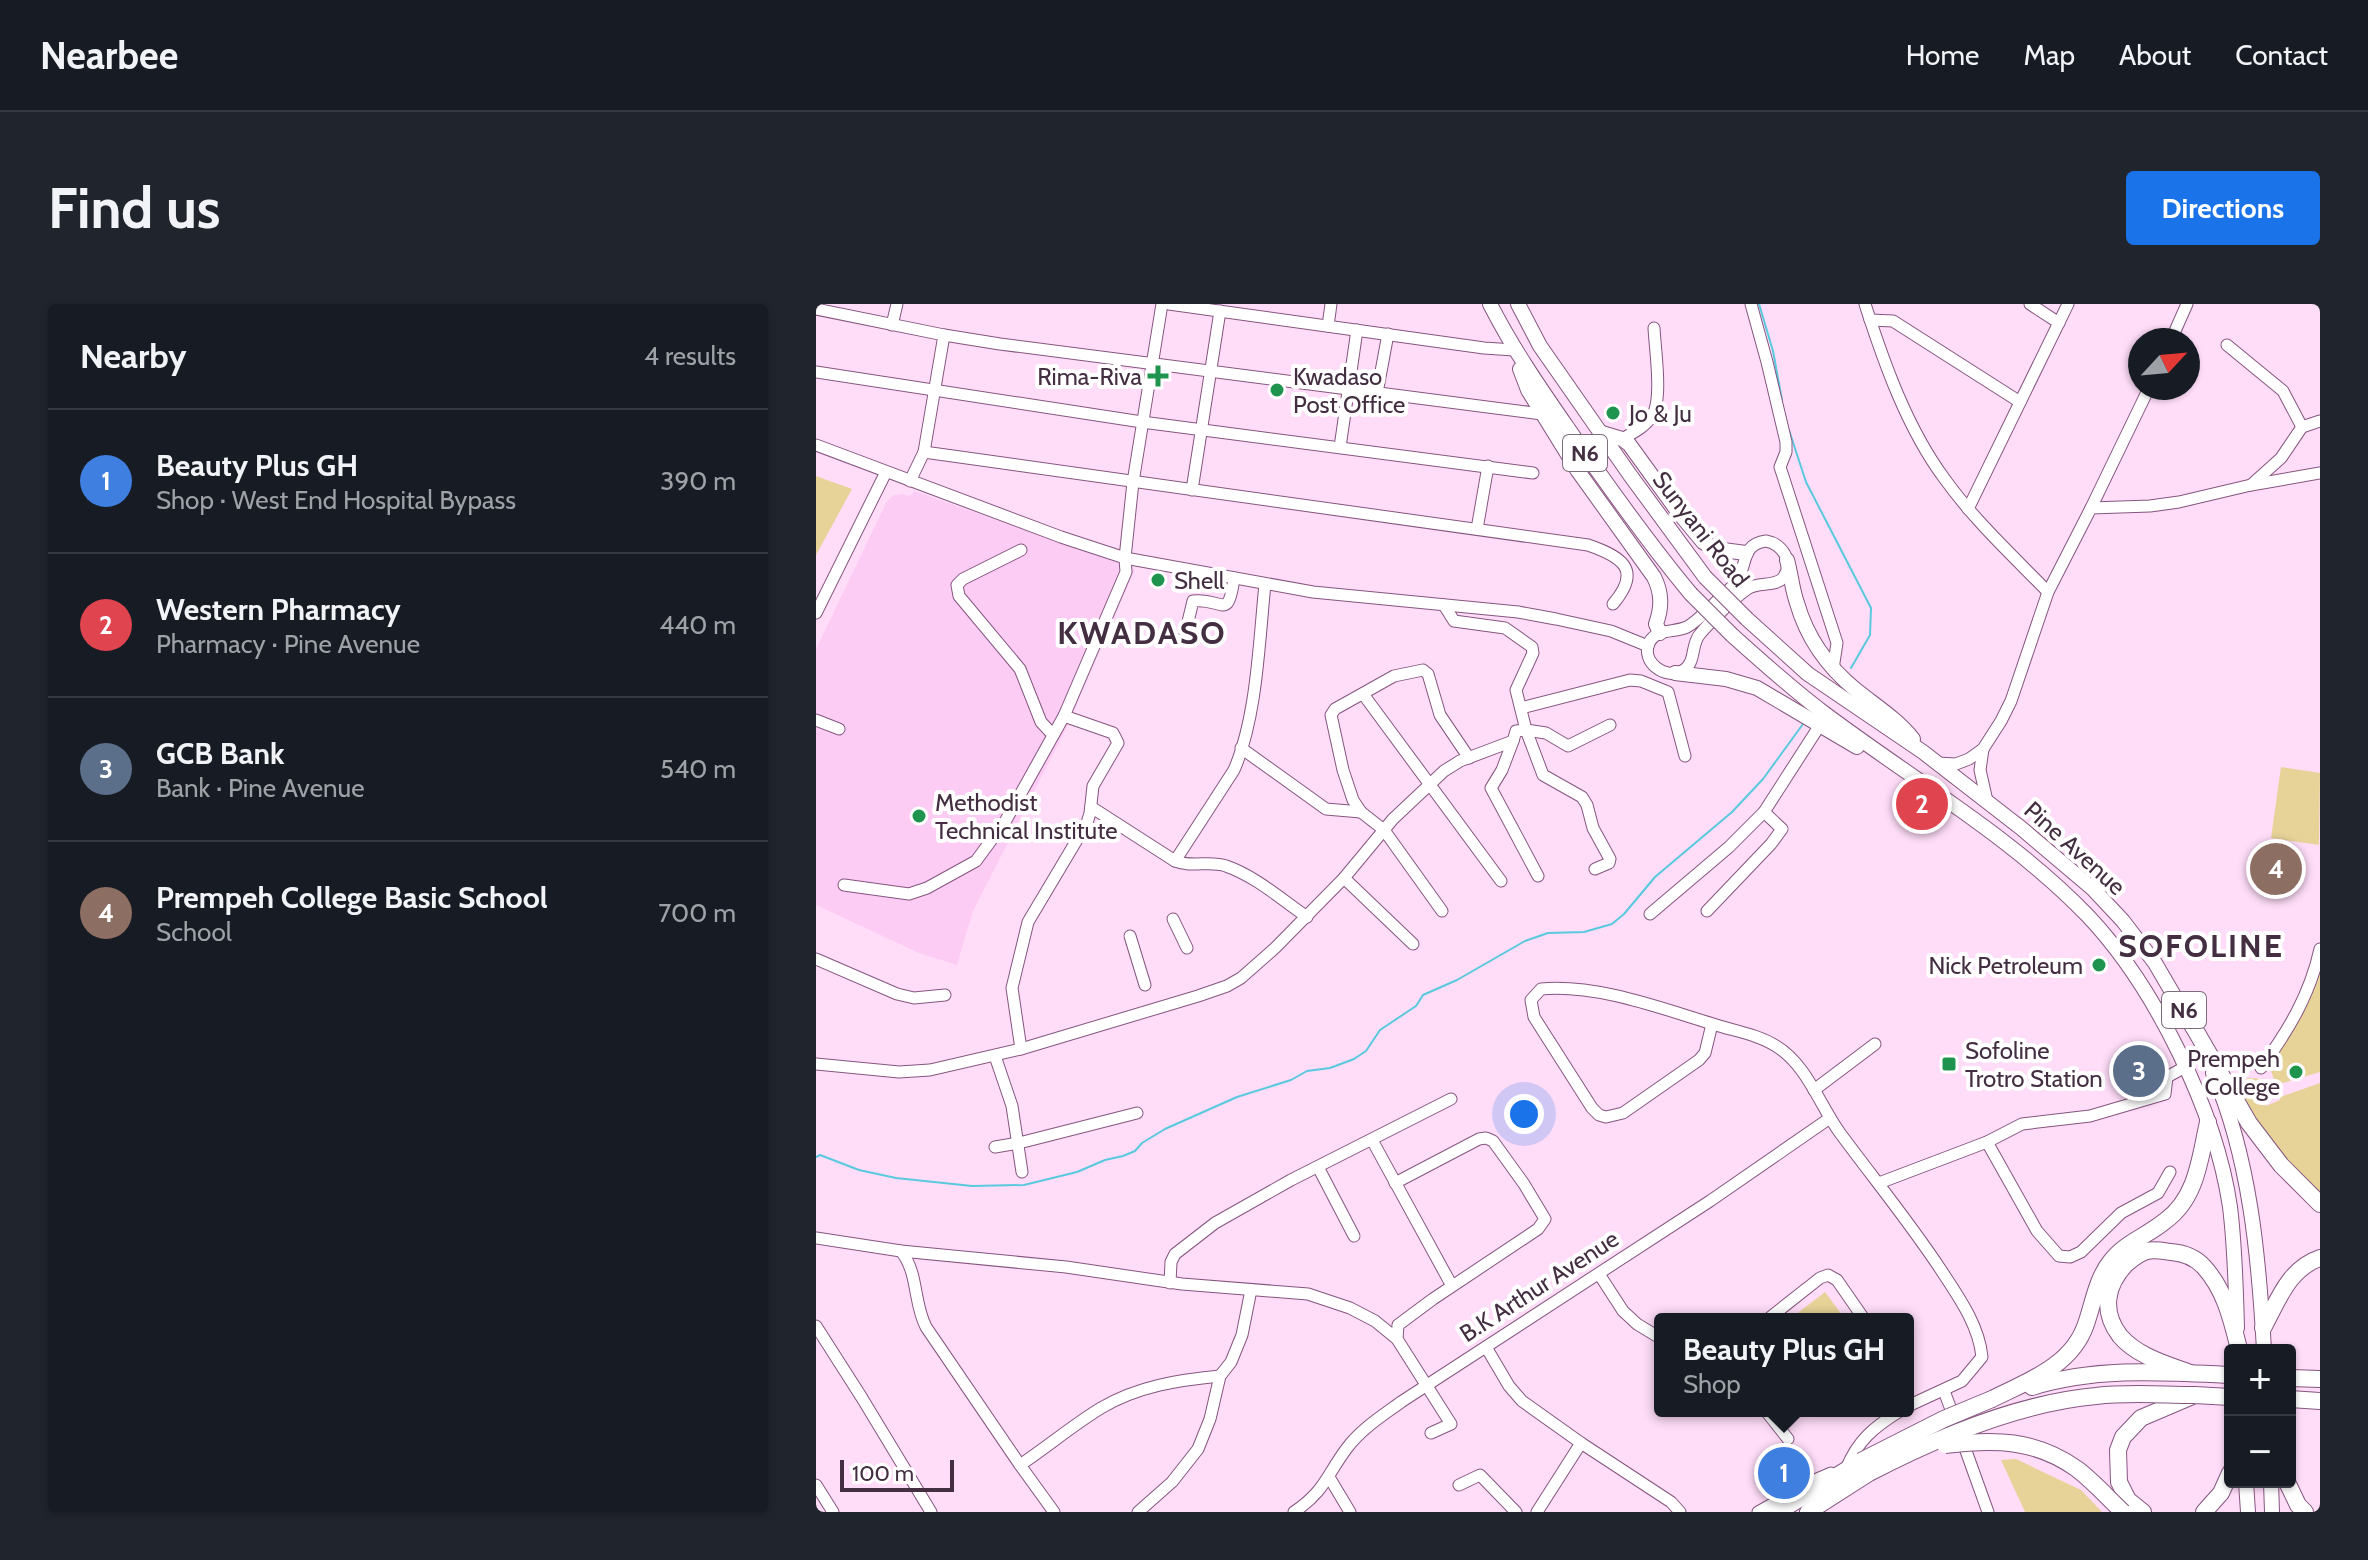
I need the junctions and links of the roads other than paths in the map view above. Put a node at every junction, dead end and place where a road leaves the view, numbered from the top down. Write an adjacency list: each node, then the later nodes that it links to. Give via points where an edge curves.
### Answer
1 (897, 304): 16 (street)
2 (1162, 304): 25 (street)
3 (1169, 304): 13 (street)
4 (1331, 304): 17 (street)
5 (1490, 304): 24 (main road, N6)
6 (1518, 304): 38 (main road, Sunyani Road / N6, via 1540,346)
7 (1751, 304): 68 (street, via 1786,442 1780,467 1836,640)
8 (1865, 304): 14 (street)
9 (2030, 304): 15 (street)
10 (2068, 304): 15 (street)
11 (2187, 304): 19 (street)
12 (824, 308): 16 (street)
13 (1220, 311): 17 (street); 27 (street)
14 (1870, 320): 32 (street, via 1893,321); 52 (street, via 1913,424)
15 (2059, 323): 32 (street)
16 (892, 325): 22 (street)
17 (1328, 326): 20 (street)
18 (1654, 328): 39 (street, via 1657,405 1650,420)
19 (2176, 328)
20 (1357, 330): 21 (street); 28 (street)
21 (1388, 334): 24 (street); 30 (street)
22 (944, 335): 25 (street); 29 (street)
23 (2227, 345): 36 (street, via 2283,391)
24 (1516, 353): 33 (main road, via 1523,380); 86 (main road, N6, bridge, via 1691,594 1801,695)
25 (1152, 365): 27 (street); 35 (street)
26 (816, 372): 29 (street)
27 (1210, 372): 28 (street); 37 (street)
28 (1349, 390): 30 (street); 41 (street)
29 (936, 392): 35 (street); 42 (street)
30 (1377, 393): 33 (street)
31 (2143, 400): 51 (street)
32 (2020, 402): 52 (street)
33 (1542, 414): 66 (main road, via 1654,577 1661,595)
34 (2320, 421): 36 (street)
35 (1142, 422): 37 (street); 48 (street)
36 (2302, 427): 49 (street, via 2281,458)
37 (1201, 429): 41 (street); 50 (street)
38 (1602, 433): 39 (main road); 82 (main road, Sunyani Road / N6, bridge, via 1705,577 1747,619 1808,674)
39 (1622, 439): 55 (main road, via 1703,542)
40 (816, 445): 44 (street)
41 (1340, 447): 43 (street)
42 (924, 452): 47 (street); 48 (street)
43 (1488, 466): 45 (street); 53 (street)
44 (886, 472): 47 (street); 63 (street)
45 (1533, 473)
46 (2320, 473): 49 (street)
47 (910, 481): 56 (street)
48 (1133, 482): 50 (street); 56 (street)
49 (2251, 485): 51 (street, via 2150,506)
50 (1192, 490): 53 (street)
51 (2091, 508): 60 (street)
52 (1968, 509): 60 (street)
53 (1477, 529): 61 (street, via 1588,545 1622,561 1628,572 1625,588)
54 (1021, 550): 78 (street, via 957,585 959,596 1020,669 1039,719)
55 (1746, 553): 57 (street, via 1766,541 1782,549); 66 (street, via 1734,585 1690,625)
56 (1125, 558): 58 (street); 72 (street, via 1126,572)
57 (1787, 560): 68 (main road, via 1804,624); 69 (street, via 1783,577 1747,589 1698,635 1689,665)
58 (1234, 578): 59 (street); 64 (street, via 1228,603 1193,601)
59 (1265, 584): 62 (street); 80 (street)
60 (2048, 592): 81 (street, via 2011,701)
61 (1613, 604)
62 (1444, 605): 65 (street, via 1530,614); 71 (street, via 1454,621 1505,628 1530,644 1533,653 1516,690)
63 (816, 613)
64 (1185, 634)
65 (1620, 634): 66 (street); 67 (street)
66 (1659, 634): 67 (street)
67 (1648, 646): 69 (street, via 1655,667)
68 (1833, 669): 82 (main road, via 1899,723)
69 (1675, 673): 75 (main road, via 1757,688)
70 (1363, 694): 84 (street, via 1398,674 1423,670 1440,715); 87 (street); 90 (street, via 1331,715 1350,792)
71 (1521, 708): 77 (street); 83 (street, via 1641,681 1668,692)
72 (1064, 716): 78 (street); 89 (street, via 1118,739 1093,786)
73 (816, 720): 76 (street)
74 (1610, 725): 77 (street, via 1568,746 1546,733)
75 (1820, 725): 86 (main road); 91 (street)
76 (839, 729)
77 (1526, 730): 79 (street, via 1516,731); 94 (street, via 1543,775 1585,802 1610,859)
78 (1053, 735): 98 (street, via 1006,820 976,861 909,894)
79 (1513, 741): 84 (street); 95 (street, via 1491,788)
80 (1241, 748): 90 (street, via 1326,809); 93 (street, via 1234,770)
81 (1983, 749): 85 (street, via 1956,764); 88 (street, via 1980,770)
82 (1923, 752): 85 (main road, Sunyani Road / N6)
83 (1685, 756)
84 (1469, 758): 87 (street)
85 (1937, 763): 88 (main road, Pine Avenue / N6)
86 (1914, 777): 117 (main road, N6, via 2017,853 2090,918 2146,993)
87 (1430, 783): 92 (street); 97 (street)
88 (1987, 801): 111 (main road, Pine Avenue / N6, via 2093,889 2123,921)
89 (1091, 807): 93 (street); 114 (street, via 1087,823 1028,922 1012,988)
90 (1361, 812): 92 (street)
91 (1764, 812): 100 (street, via 1782,829); 101 (street)
92 (1384, 830): 96 (street); 99 (street)
93 (1175, 861): 102 (street, via 1222,864)
94 (1595, 869)
95 (1538, 876)
96 (1344, 878): 102 (street); 105 (street)
97 (1501, 881)
98 (844, 885)
99 (1442, 911)
100 (1707, 911)
101 (1650, 914)
102 (1307, 917): 114 (street, via 1250,972 1227,986)
103 (1173, 919): 106 (street)
104 (1130, 936): 109 (street)
105 (1413, 944)
106 (1187, 948)
107 (2320, 949): 118 (street, via 2306,995)
108 (816, 959): 110 (street, via 897,994)
109 (1145, 985)
110 (945, 995)
111 (2190, 1021): 133 (highway, via 2249,1123); 145 (main road, Pine Avenue / N6, via 2219,1087 2239,1152)
112 (1712, 1024): 112 (street, via 1584,989 1541,989 1531,1000 1534,1017 1577,1085 1592,1108 1606,1117 1623,1113 1699,1060); 119 (street, via 1777,1046)
113 (1875, 1044): 119 (street)
114 (1021, 1049): 115 (street)
115 (995, 1056): 116 (street, via 915,1072); 126 (street)
116 (816, 1064)
117 (2185, 1067): 123 (main road, N6); 125 (street, via 2167,1077 2165,1094 2090,1116 2022,1124)
118 (2261, 1068)
119 (1814, 1090): 122 (street)
120 (1451, 1099): 124 (street)
121 (1137, 1113): 126 (street)
122 (1830, 1118): 132 (street); 138 (street, B.K Arthur Avenue)
123 (2208, 1122): 149 (main road, via 2229,1206); 161 (highway, via 2195,1181 2185,1201 2108,1264 2071,1352 2045,1373)
124 (1372, 1140): 128 (street); 131 (street)
125 (1987, 1142): 130 (street, via 2037,1231 2059,1256 2081,1252 2121,1213 2158,1193); 132 (street)
126 (1019, 1143): 127 (street); 129 (street)
127 (995, 1147)
128 (1318, 1167): 134 (street); 139 (street, via 1215,1223 1183,1247 1171,1262)
129 (1022, 1172)
130 (2170, 1172)
131 (1395, 1183): 140 (street); 140 (street, via 1486,1138 1545,1215 1542,1226)
132 (1879, 1183): 158 (street, via 1960,1299 1980,1340 1979,1362)
133 (2320, 1204)
134 (1354, 1236)
135 (816, 1238): 136 (street)
136 (901, 1251): 139 (street); 171 (street, via 912,1267 926,1327)
137 (2320, 1258): 145 (highway, via 2296,1271)
138 (1599, 1274): 146 (street, via 1623,1311); 151 (street, B.K Arthur Avenue)
139 (1170, 1283): 141 (street)
140 (1452, 1286): 147 (street, via 1398,1325)
141 (1251, 1290): 147 (street, via 1325,1299 1375,1321); 154 (street, via 1242,1335)
142 (1776, 1313): 143 (street, via 1828,1275)
143 (1860, 1313)
144 (816, 1326): 183 (street)
145 (2263, 1328): 150 (main road, Pine Avenue / N6)
146 (1654, 1334)
147 (1397, 1339): 157 (street)
148 (2237, 1344): 152 (highway, via 2224,1295 2203,1265 2192,1256 2166,1251 2133,1258 2111,1283 2112,1322 2137,1350)
149 (2238, 1344)
150 (2264, 1344)
151 (1486, 1347): 157 (street, B.K Arthur Avenue); 169 (street, via 1522,1401)
152 (2190, 1373): 153 (highway); 161 (highway, via 2111,1372 2048,1382)
153 (2224, 1375)
154 (1220, 1376): 171 (street, via 1133,1393 1102,1408); 185 (street, via 1198,1449)
155 (2296, 1378): 156 (highway)
156 (2320, 1379)
157 (1426, 1385): 167 (street, via 1451,1424); 174 (street, B.K Arthur Avenue, via 1361,1433)
158 (1944, 1391): 164 (street); 193 (street)
159 (2195, 1395): 160 (highway); 170 (highway, bridge, via 2081,1398 1988,1421); 195 (highway, via 2141,1418 2123,1437 2119,1482 2128,1500)
160 (2224, 1397)
161 (1992, 1399): 172 (highway, bridge, via 1944,1419)
162 (2296, 1399): 163 (highway)
163 (2320, 1401)
164 (1914, 1403)
165 (1771, 1417): 168 (street)
166 (1891, 1417): 173 (street, via 1865,1438)
167 (1431, 1433)
168 (1788, 1439)
169 (1581, 1443): 188 (street); 189 (street)
170 (1920, 1448): 172 (highway, bridge); 194 (highway, bridge, via 2005,1441 2040,1449 2077,1469)
171 (1020, 1465): 184 (street)
172 (1865, 1467): 173 (highway); 192 (highway)
173 (1843, 1471): 190 (street, via 1823,1476); 191 (highway)
174 (1329, 1477): 186 (street, B.K Arthur Avenue, via 1318,1494); 187 (street)
175 (816, 1485): 182 (street)
176 (1459, 1485): 181 (street, via 1480,1475)
177 (2224, 1486): 196 (highway)
178 (2246, 1488): 197 (main road)
179 (2271, 1488): 198 (main road)
180 (2290, 1488): 199 (highway)
181 (1511, 1510)
182 (833, 1512)
183 (931, 1512)
184 (1054, 1512)
185 (1138, 1512)
186 (1294, 1512)
187 (1350, 1512)
188 (1537, 1512)
189 (1680, 1512)
190 (1758, 1512)
191 (1778, 1512)
192 (1808, 1512)
193 (1988, 1512)
194 (2123, 1512)
195 (2143, 1512)
196 (2204, 1512)
197 (2248, 1512)
198 (2272, 1512)
199 (2305, 1512)

